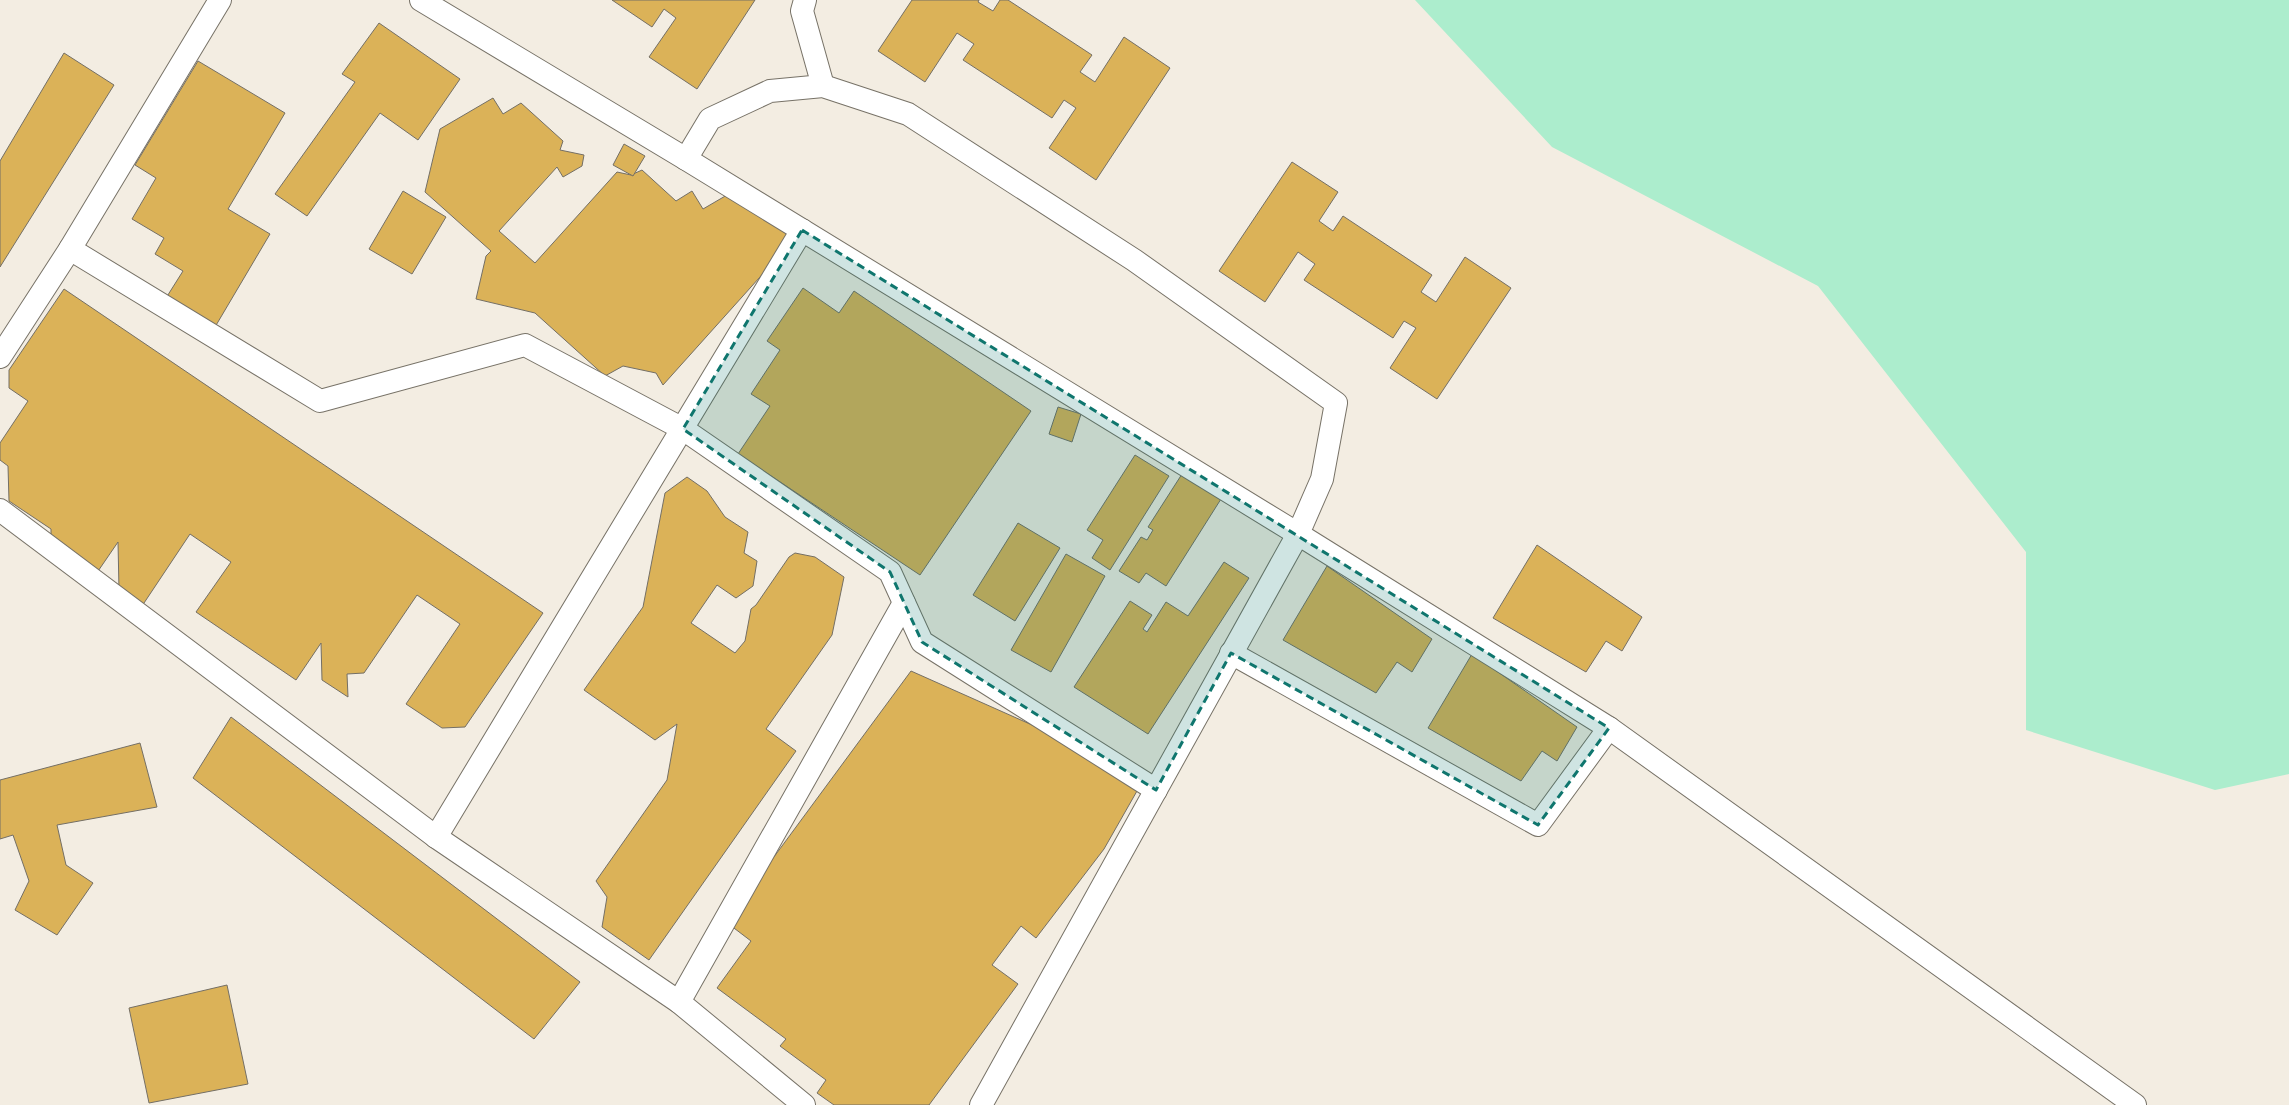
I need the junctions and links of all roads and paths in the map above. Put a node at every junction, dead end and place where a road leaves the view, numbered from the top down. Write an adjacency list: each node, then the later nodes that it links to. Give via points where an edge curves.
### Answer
1 (220, 0): 7 (street)
2 (421, 0): 5 (street)
3 (804, 0): 4 (street, via 802,11)
4 (823, 86): 5 (street, via 770,91 710,119); 11 (street, via 908,114 1134,260 1336,403 1322,479)
5 (686, 159): 6 (street)
6 (802, 230): 9 (street); 11 (street)
7 (70, 249): 8 (street); 9 (street, via 320,402 525,345)
8 (0, 357)
9 (683, 429): 12 (street, via 890,572); 16 (street)
10 (0, 510): 16 (street)
11 (1298, 534): 13 (street); 14 (street)
12 (904, 603): 15 (street, via 922,642); 17 (street)
13 (1231, 653): 14 (street, via 1538,825); 15 (street)
14 (1609, 728): 20 (street)
15 (1156, 790): 19 (street)
16 (436, 837): 17 (street)
17 (679, 1002): 18 (street)
18 (804, 1105)
19 (981, 1105)
20 (2136, 1105)

